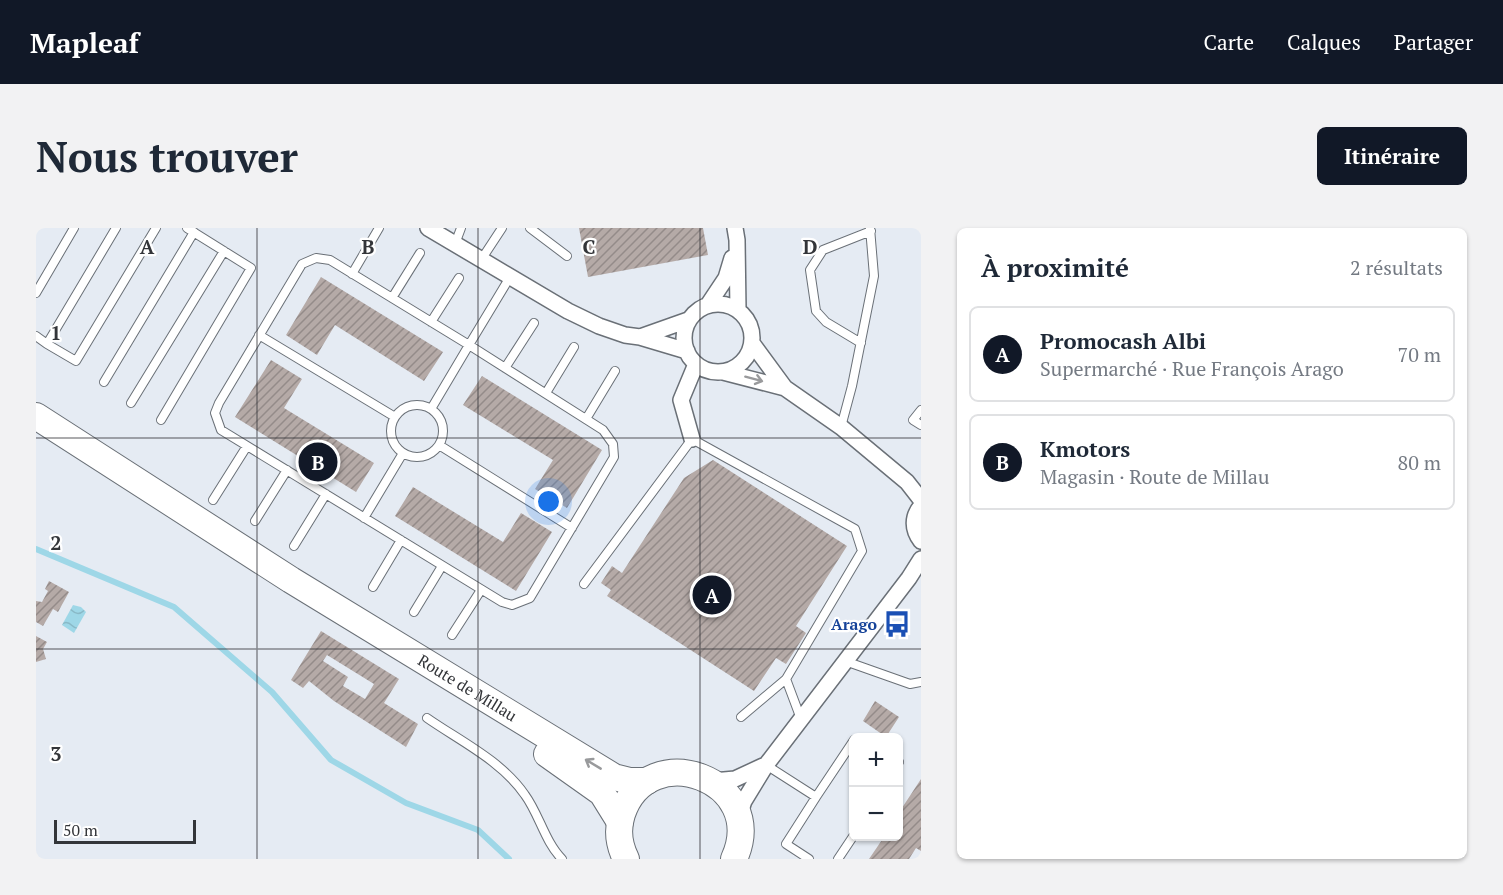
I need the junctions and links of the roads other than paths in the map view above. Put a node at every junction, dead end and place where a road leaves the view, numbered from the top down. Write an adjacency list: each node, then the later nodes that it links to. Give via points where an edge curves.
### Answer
1 (74, 228): 20 (lane)
2 (116, 228): 32 (lane)
3 (156, 228): 32 (lane, via 76,361)
4 (379, 228): 17 (lane)
5 (428, 228): 12 (street)
6 (461, 228): 12 (lane)
7 (502, 228): 16 (lane)
8 (530, 228): 15 (lane)
9 (191, 230): 13 (lane); 40 (lane)
10 (870, 230): 31 (lane, via 874,276); 31 (lane, via 823,250 810,270 816,311 826,322)
11 (736, 234): 22 (street, via 726,278); 23 (street)
12 (455, 244): 16 (street)
13 (224, 251): 43 (lane); 49 (lane, via 251,268)
14 (420, 253): 21 (lane)
15 (567, 256)
16 (481, 260): 18 (street)
17 (352, 274): 21 (lane); 27 (lane, via 330,260 316,258 302,264)
18 (510, 277): 29 (street, via 599,326); 33 (lane)
19 (459, 278): 25 (lane)
20 (36, 293)
21 (392, 298): 25 (lane)
22 (708, 305): 23 (street, via 723,304); 24 (street)
23 (738, 310): 30 (street, via 749,322)
24 (688, 320): 29 (street); 35 (street, via 683,339)
25 (431, 322): 33 (lane)
26 (534, 323): 37 (lane)
27 (259, 335): 47 (lane); 54 (lane, via 215,413 221,430)
28 (36, 336): 32 (lane)
29 (640, 336): 35 (street)
30 (752, 343): 39 (street, via 742,362); 41 (street)
31 (861, 343): 51 (lane)
32 (47, 344)
33 (469, 345): 37 (lane); 44 (lane)
34 (574, 347): 42 (lane)
35 (687, 351): 36 (street)
36 (696, 364): 39 (street); 52 (street, via 681,400)
37 (505, 368): 42 (lane)
38 (615, 371): 48 (lane)
39 (723, 372): 41 (street, one-way to 41)
40 (104, 382)
41 (784, 388): 51 (street)
42 (546, 393): 48 (lane)
43 (131, 402)
44 (431, 409): 47 (lane, via 418,404 405,407); 53 (lane, via 440,418 443,432)
45 (921, 410): 50 (lane, via 913,420)
46 (36, 416): 69 (main road, Route de Millau)
47 (395, 417): 55 (lane, via 390,430 393,443)
48 (586, 419): 63 (lane, via 603,429 613,444 614,457)
49 (161, 420)
50 (921, 426)
51 (841, 427): 59 (street, via 907,482)
52 (692, 439): 70 (lane); 76 (lane, via 855,529 862,551)
53 (439, 445): 55 (lane, via 429,454 416,457); 63 (lane)
54 (247, 446): 56 (lane); 58 (lane)
55 (403, 453): 61 (lane)
56 (286, 470): 57 (lane); 62 (lane)
57 (326, 494): 61 (lane); 66 (lane)
58 (213, 500)
59 (921, 500)
60 (921, 506): 65 (street, via 914,523)
61 (364, 518): 64 (lane)
62 (255, 521)
63 (572, 528): 72 (lane, via 530,598 512,605)
64 (401, 540): 68 (lane); 71 (lane)
65 (921, 541)
66 (294, 546)
67 (921, 559): 75 (street)
68 (442, 566): 72 (lane); 73 (lane)
69 (291, 580): 83 (main road, Route de Millau, one-way to 69, via 614,777); 87 (main road, Route de Millau, via 602,793)
70 (584, 584)
71 (373, 587)
72 (481, 590): 74 (lane)
73 (414, 612)
74 (453, 635)
75 (845, 661): 77 (lane, via 910,684); 80 (street)
76 (786, 679): 78 (lane); 80 (lane)
77 (921, 682)
78 (741, 717)
79 (427, 718): 91 (lane, via 510,775)
80 (801, 719): 82 (street)
81 (849, 748): 85 (lane)
82 (766, 765): 84 (street, via 735,778); 85 (lane); 86 (street)
83 (647, 781): 84 (main road, via 680,772); 87 (main road, via 634,792)
84 (712, 781): 86 (main road, via 724,790)
85 (816, 797): 92 (lane, via 786,844)
86 (739, 816): 89 (main road)
87 (620, 822): 90 (main road)
88 (850, 841): 93 (lane)
89 (741, 855)
90 (621, 858)
91 (562, 859)
92 (809, 859)
93 (838, 859)

